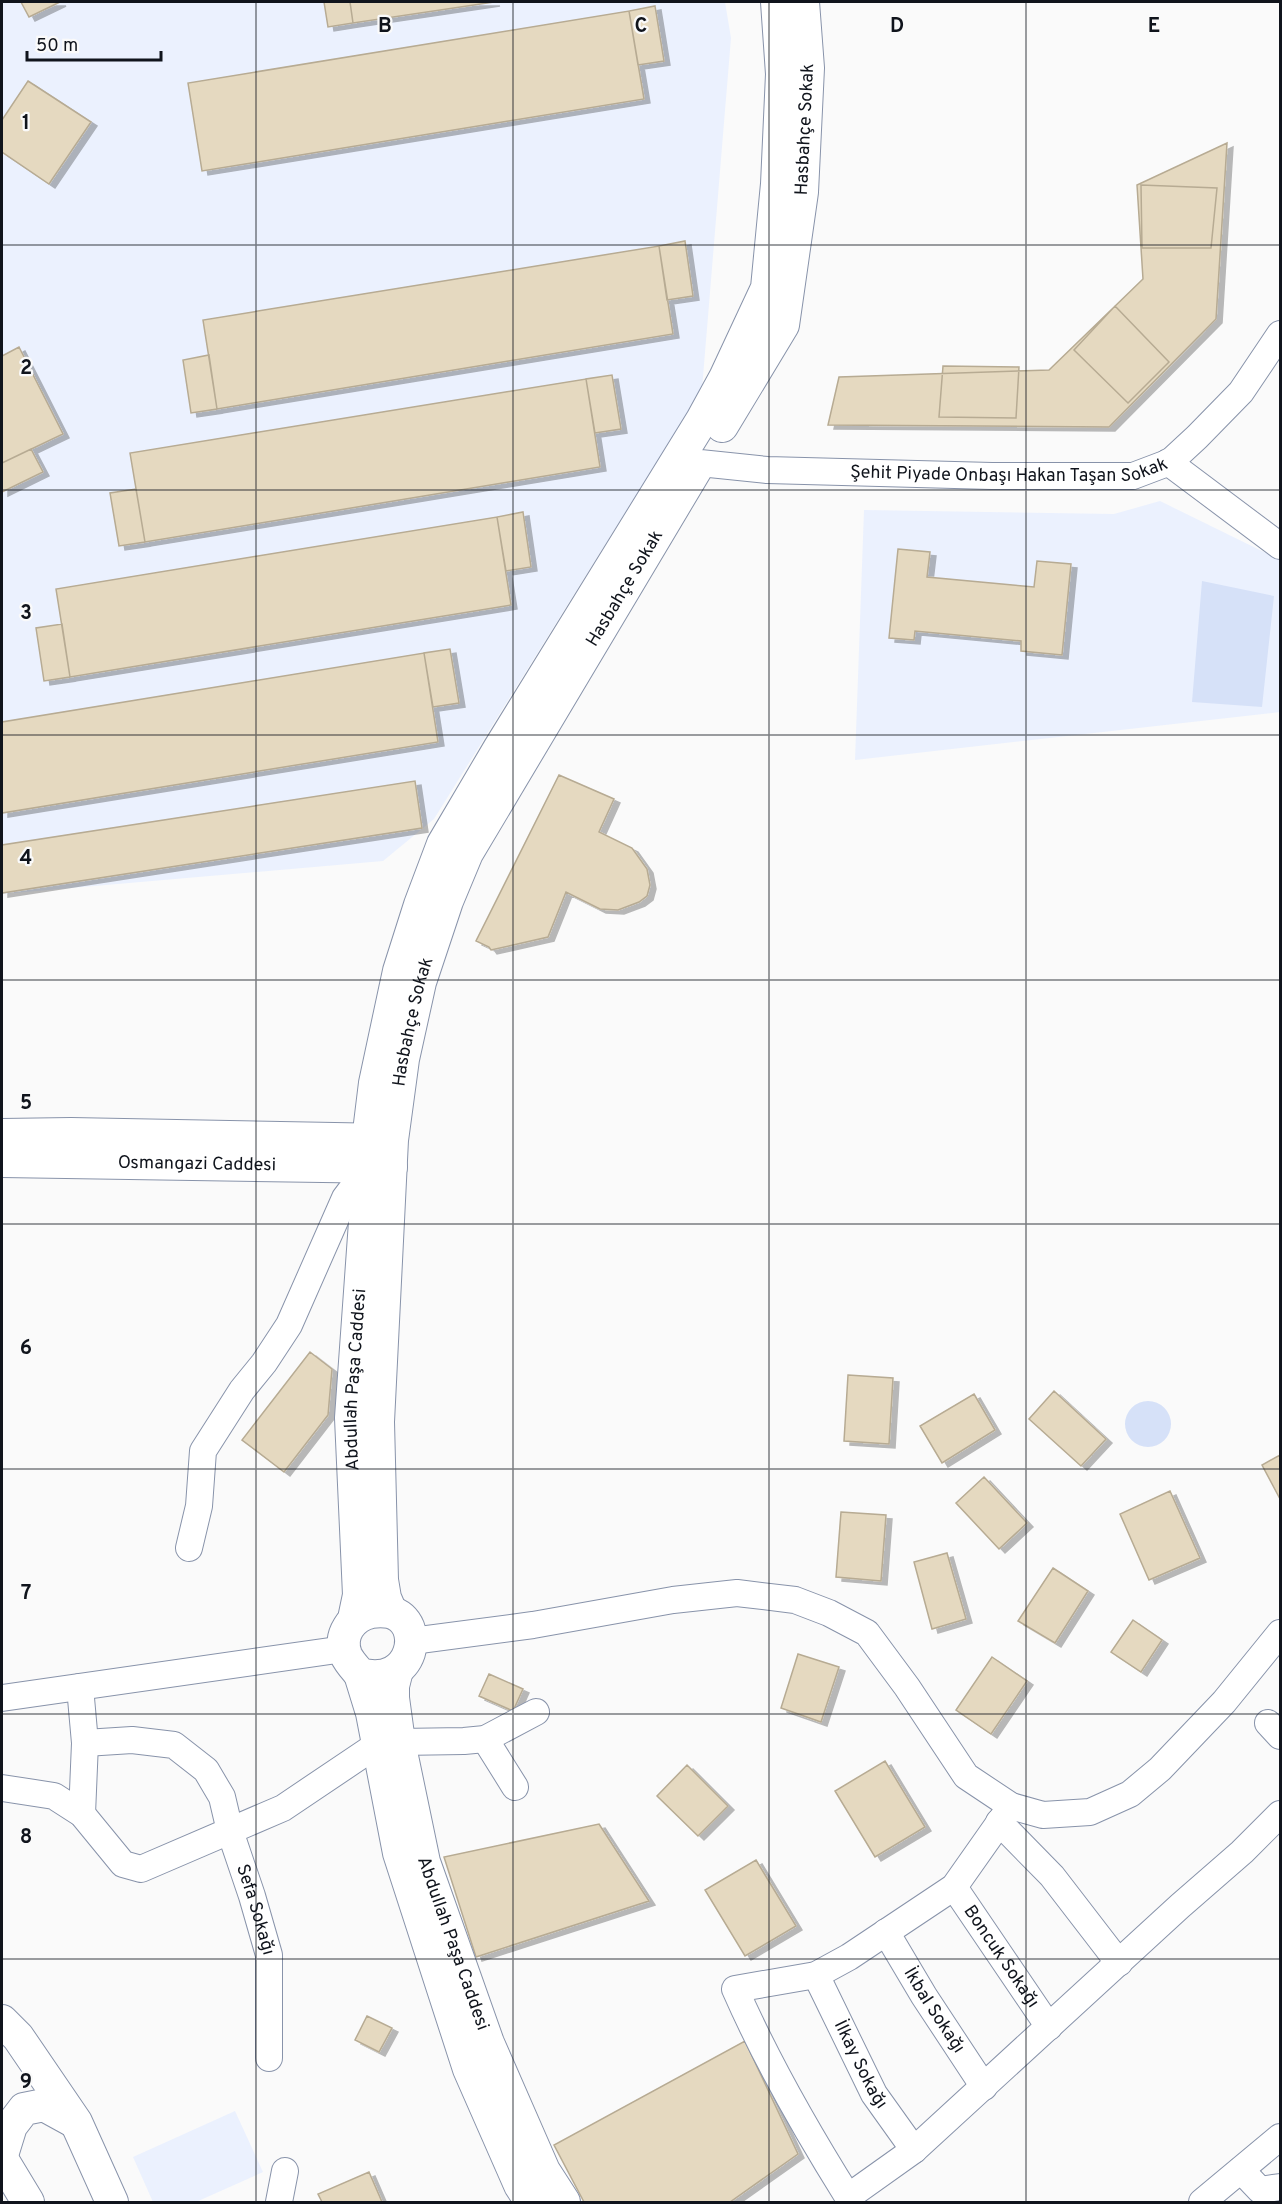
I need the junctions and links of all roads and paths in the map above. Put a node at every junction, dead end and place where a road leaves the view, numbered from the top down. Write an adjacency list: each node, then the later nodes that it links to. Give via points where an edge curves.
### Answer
1 (777, 2): 4 (main road, Hasbahçe Sokak, via 782,75 767,288)
2 (803, 2): 4 (main road, Hasbahçe Sokak, via 808,68 802,192 783,325)
3 (1281, 334): 5 (street, Şehit Piyade Onbaşı Hakan Taşan Sokak, via 1241,392)
4 (689, 460): 5 (street, Şehit Piyade Onbaşı Hakan Taşan Sokak, via 767,470 992,476 1133,476); 8 (main road, Hasbahçe Sokak, via 499,749 443,844 399,971 375,1083)
5 (1168, 462): 6 (street)
6 (1281, 546)
7 (2, 1135): 8 (main road, Osmangazi Caddesi, via 71,1134)
8 (380, 1153): 9 (main road, Osmangazi Caddesi); 10 (street, Hasbahçe Sokak, via 345,1198 289,1325 203,1451 199,1506); 11 (main road, Abdullah Paşa Caddesi, via 378,1422 382,1580); 12 (main road, Abdullah Paşa Caddesi, via 351,1418 359,1595)
9 (2, 1161)
10 (189, 1548)
11 (391, 1612): 12 (main road, via 371,1612); 14 (main road, via 404,1623)
12 (354, 1619): 15 (main road, via 346,1634)
13 (1281, 1633): 26 (street, via 1224,1702 1160,1769 1130,1794 1090,1812)
14 (412, 1641): 16 (main road, via 406,1660); 26 (street, via 737,1593 795,1600 867,1633 966,1776)
15 (352, 1661): 16 (main road, via 377,1677); 17 (street); 22 (main road, Abdullah Paşa Caddesi)
16 (397, 1670): 22 (main road, Abdullah Paşa Caddesi)
17 (80, 1687): 18 (street); 21 (street)
18 (2, 1698)
19 (536, 1712): 20 (street)
20 (485, 1739): 22 (street); 23 (street)
21 (85, 1743): 25 (street); 28 (street, Sefa Sokağı, via 132,1740 174,1745 206,1770 222,1797)
22 (389, 1743): 28 (street, via 283,1808); 48 (main road, Abdullah Paşa Caddesi, via 399,1853 469,2069); 49 (main road, Abdullah Paşa Caddesi, via 424,1862 480,2020 544,2171)
23 (515, 1787)
24 (2, 1788): 25 (street, via 54,1796)
25 (82, 1814): 28 (street, via 123,1864 141,1869)
26 (1005, 1814): 29 (street); 31 (street)
27 (1281, 1814): 31 (street)
28 (230, 1831): 35 (street, Sefa Sokağı, via 269,1954)
29 (954, 1887): 30 (street); 34 (street, Boncuk Sokağı)
30 (886, 1932): 32 (street); 36 (street, İkbal Sokağı)
31 (1119, 1963): 34 (street)
32 (816, 1975): 39 (street, İlkay Sokağı, via 874,2094); 39 (street, via 735,1989 801,2122 848,2198)
33 (2, 2021): 37 (main road, via 18,2037)
34 (1049, 2027): 36 (street)
35 (269, 2058)
36 (984, 2087): 39 (street)
37 (76, 2122): 40 (main road, via 44,2105 24,2109 11,2126); 46 (main road)
38 (1281, 2137): 41 (street)
39 (914, 2150)
40 (2, 2157): 45 (main road)
41 (1240, 2170): 44 (street); 50 (street)
42 (285, 2172): 47 (street)
43 (1281, 2172): 44 (street)
44 (1261, 2193)
45 (28, 2202)
46 (112, 2202)
47 (279, 2202)
48 (531, 2202)
49 (564, 2202)
50 (1202, 2202)

